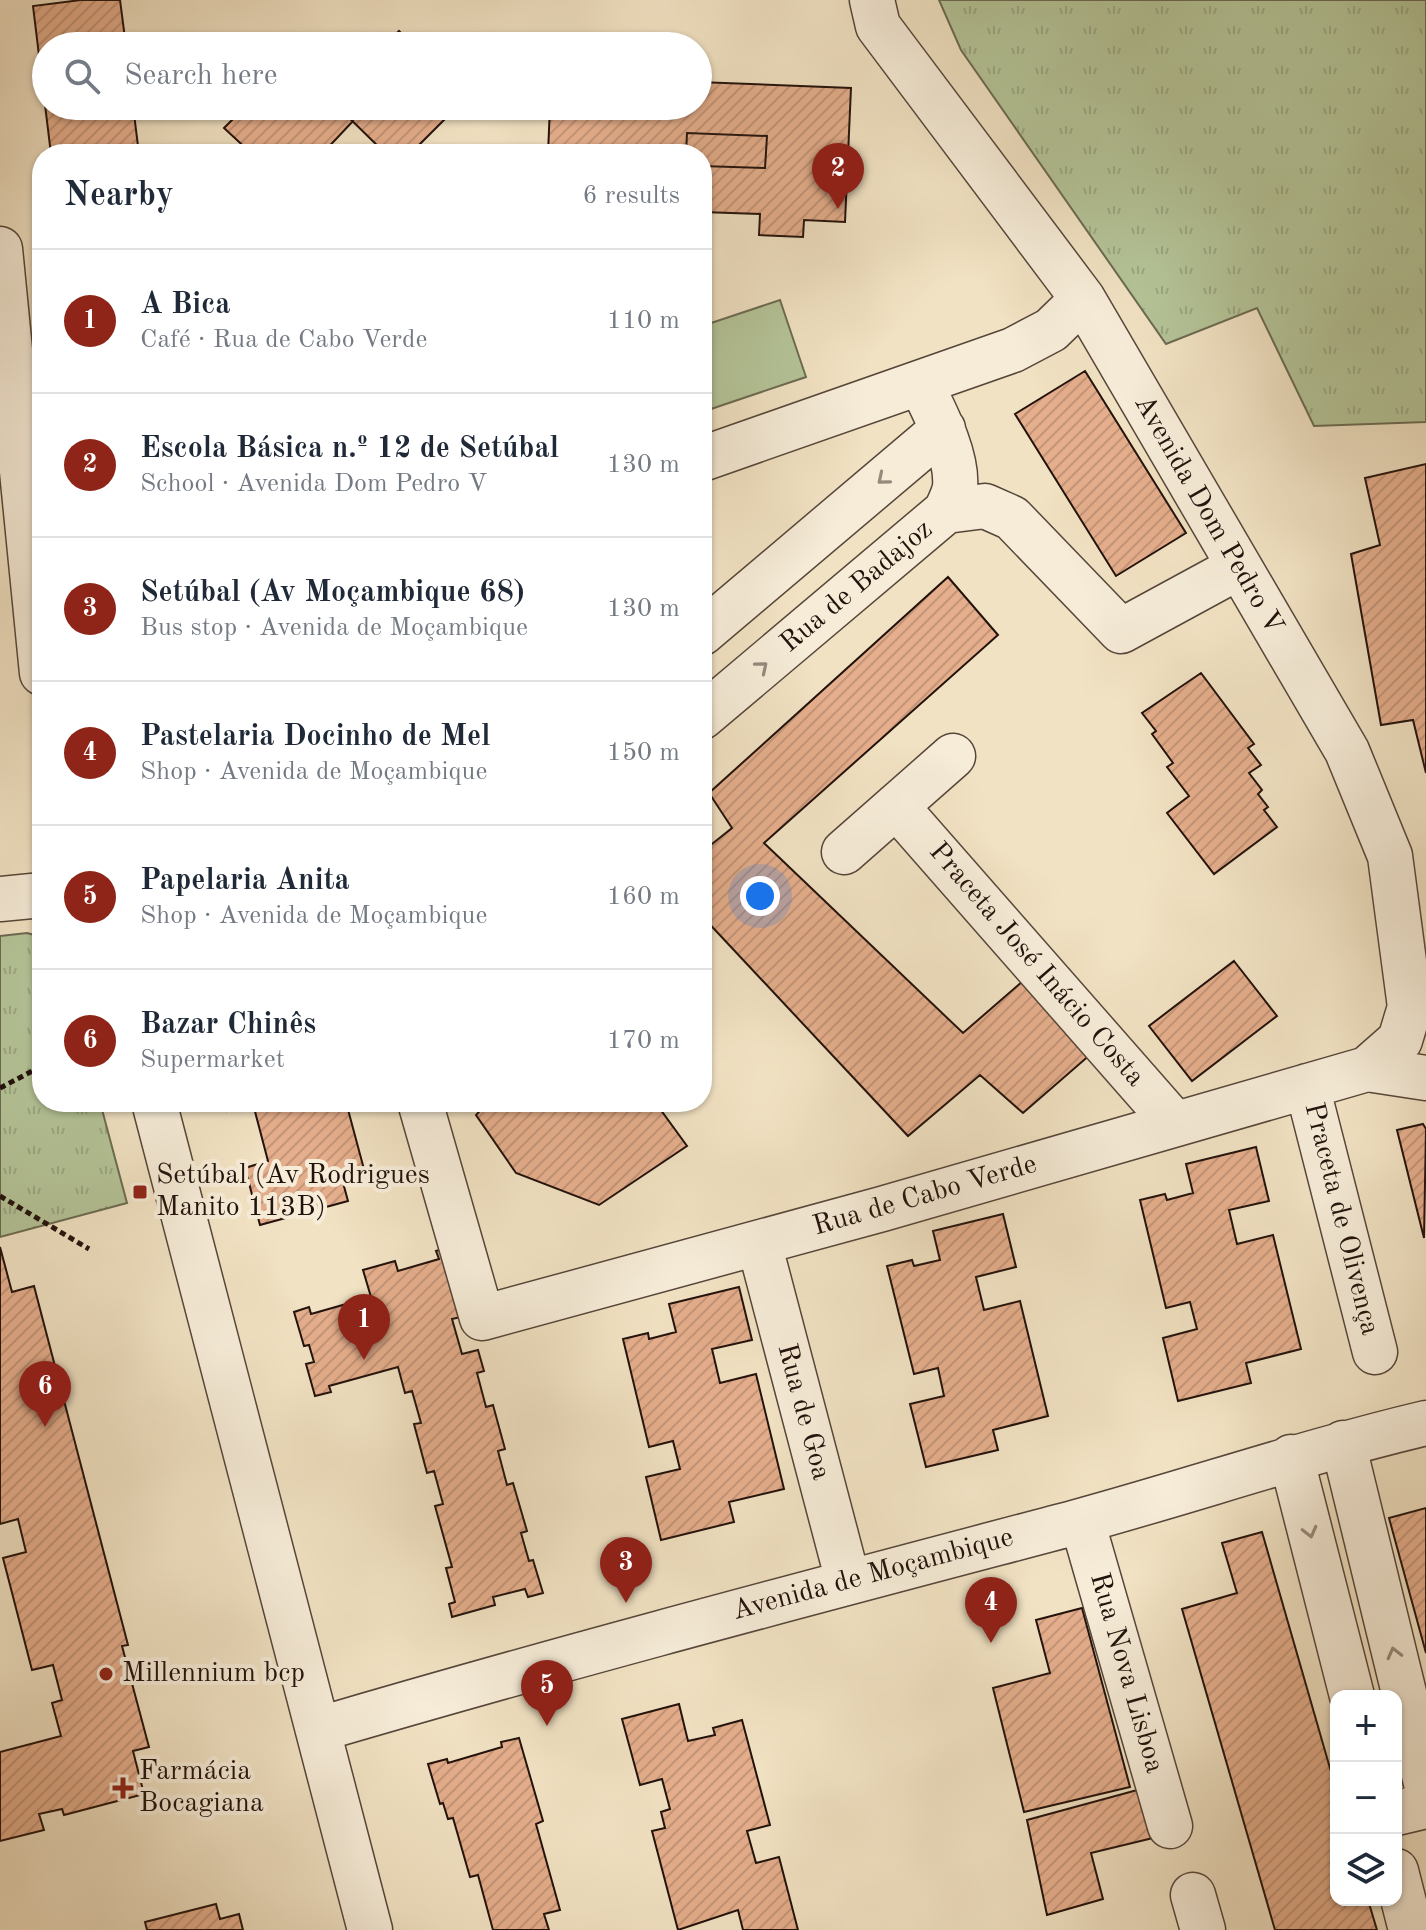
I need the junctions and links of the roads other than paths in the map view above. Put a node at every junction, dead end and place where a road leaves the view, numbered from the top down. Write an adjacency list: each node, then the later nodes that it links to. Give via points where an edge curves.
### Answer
1 (872, 0): 3 (street, Avenida Dom Pedro V, via 878,26)
2 (0, 249): 9 (street)
3 (1083, 299): 4 (street, via 1039,337); 8 (street, Avenida Dom Pedro V)
4 (921, 384): 5 (street, Rua de Badajoz); 6 (street)
5 (943, 429): 7 (street, Rua de Badajoz, via 955,487); 10 (street, one-way to 10)
6 (712, 456)
7 (946, 511): 8 (street, via 979,506 1006,513 1121,631); 11 (street, Rua de Badajoz, one-way to 7)
8 (1237, 568): 17 (street, Avenida Dom Pedro V, via 1347,751 1390,856 1410,1007 1400,1040)
9 (32, 572)
10 (712, 625)
11 (712, 709)
12 (953, 756): 13 (street)
13 (896, 806): 14 (street); 22 (street, Praceta José Inácio Costa)
14 (844, 852)
15 (32, 896): 16 (street)
16 (0, 899)
17 (1367, 1069): 18 (street); 19 (street, Rua de Cabo Verde)
18 (1426, 1078)
19 (1307, 1086): 22 (street, Rua de Cabo Verde); 24 (street, Praceta de Olivença)
20 (157, 1112): 31 (street)
21 (423, 1112): 23 (street, Rua de Cabo Verde, via 482,1318)
22 (1175, 1124): 23 (street, Rua de Cabo Verde)
23 (759, 1243): 29 (street, Rua de Goa)
24 (1375, 1352)
25 (1426, 1423): 26 (street, Avenida de Moçambique)
26 (1343, 1443): 27 (street, Avenida de Moçambique); 32 (street, one-way to 26)
27 (1291, 1457): 28 (street, Avenida de Moçambique); 30 (street, one-way to 30)
28 (1082, 1521): 29 (street, Avenida de Moçambique); 35 (street, Rua Nova Lisboa)
29 (848, 1581): 31 (street, Avenida de Moçambique)
30 (1350, 1690)
31 (320, 1729): 37 (street)
32 (1426, 1783)
33 (1426, 1806): 34 (street)
34 (1402, 1812)
35 (1170, 1826)
36 (1402, 1895): 38 (street)
37 (370, 1930)
38 (1411, 1930)

